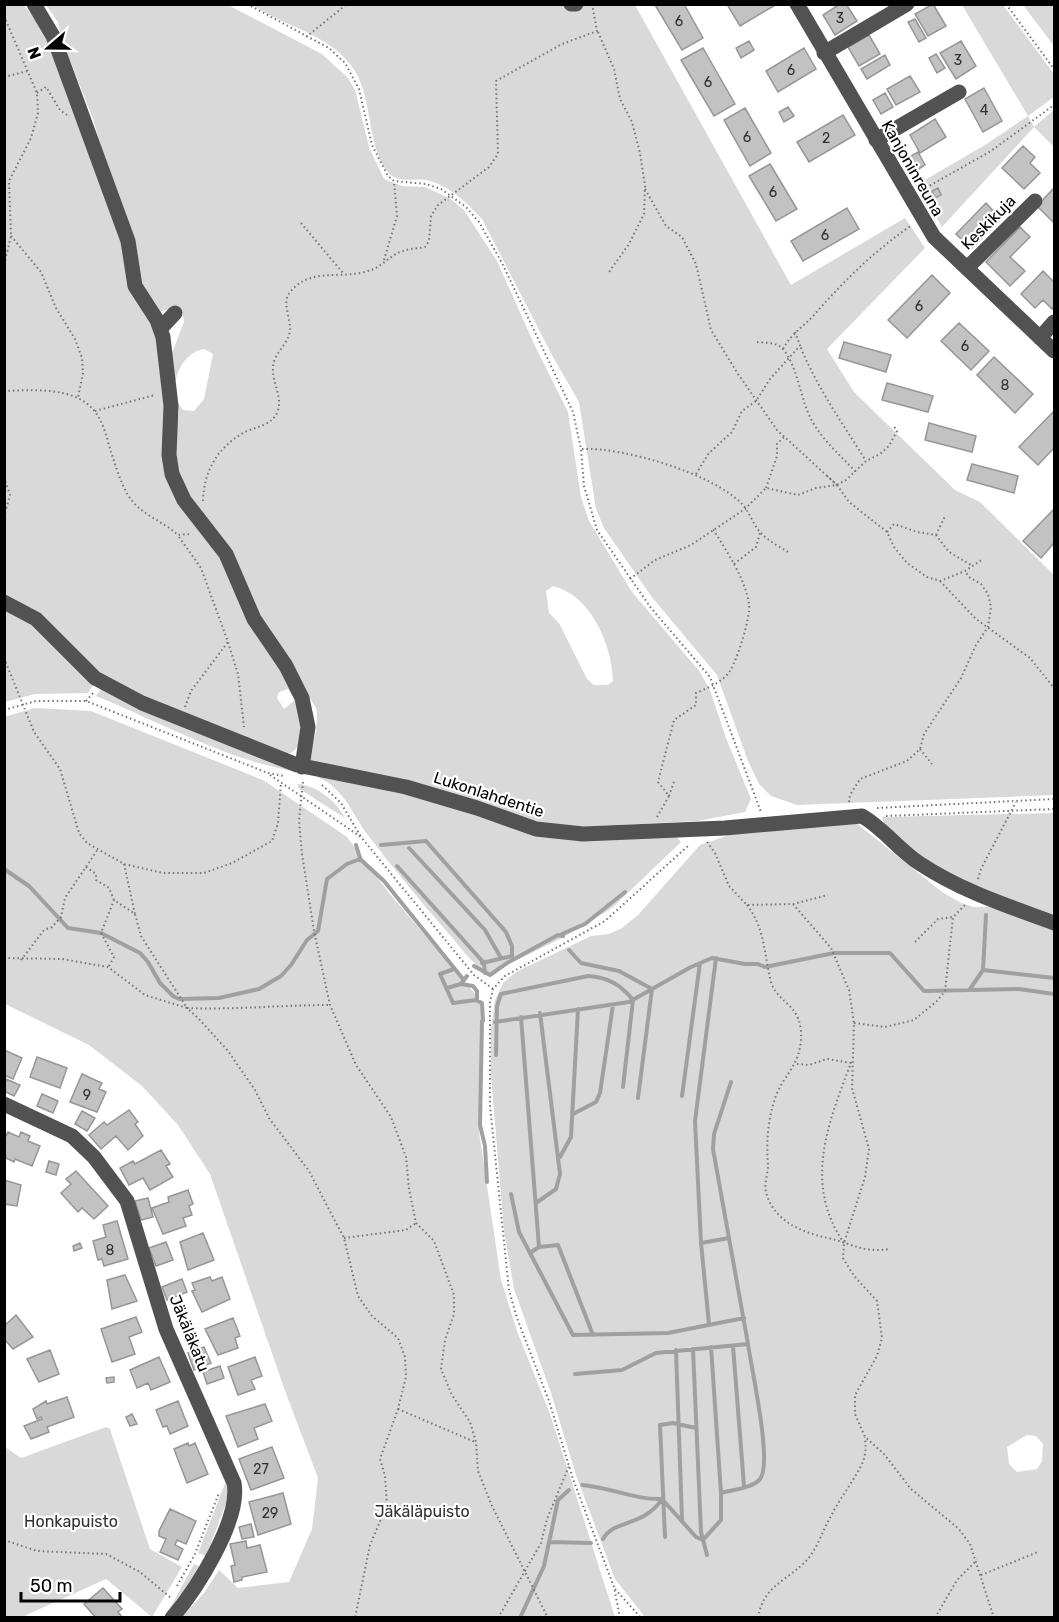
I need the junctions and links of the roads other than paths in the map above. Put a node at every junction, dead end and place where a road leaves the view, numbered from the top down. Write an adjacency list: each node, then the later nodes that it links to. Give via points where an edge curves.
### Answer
1 (34, 4): 13 (street, via 53,36 129,241 138,292)
2 (571, 4): 3 (street)
3 (576, 4)
4 (797, 4): 6 (street, Kanjoninreuna)
5 (907, 4): 6 (street)
6 (824, 53): 8 (street, Kanjoninreuna)
7 (959, 92): 8 (street)
8 (876, 140): 10 (street, Kanjoninreuna, via 934,237)
9 (1035, 201): 10 (street, Keskikuja)
10 (967, 268): 14 (street, Kanjoninreuna)
11 (175, 313): 13 (street)
12 (1054, 322): 14 (street)
13 (160, 329): 17 (street, via 169,390 172,474 184,500 216,539 254,619 302,698 308,727)
14 (1040, 338): 15 (street, Kanjoninreuna)
15 (1054, 351)
16 (4, 602): 17 (street, Lukonlahdentie, via 36,619 75,661 103,683 246,745)
17 (298, 775): 18 (street, Lukonlahdentie, via 406,787 544,831 584,834 703,830 868,813 918,863 974,894)
18 (1054, 923)
19 (4, 1104): 20 (street, Jäkäläkatu, via 72,1136 94,1157 127,1201 166,1329 234,1483 235,1497 211,1564)
20 (175, 1607)

